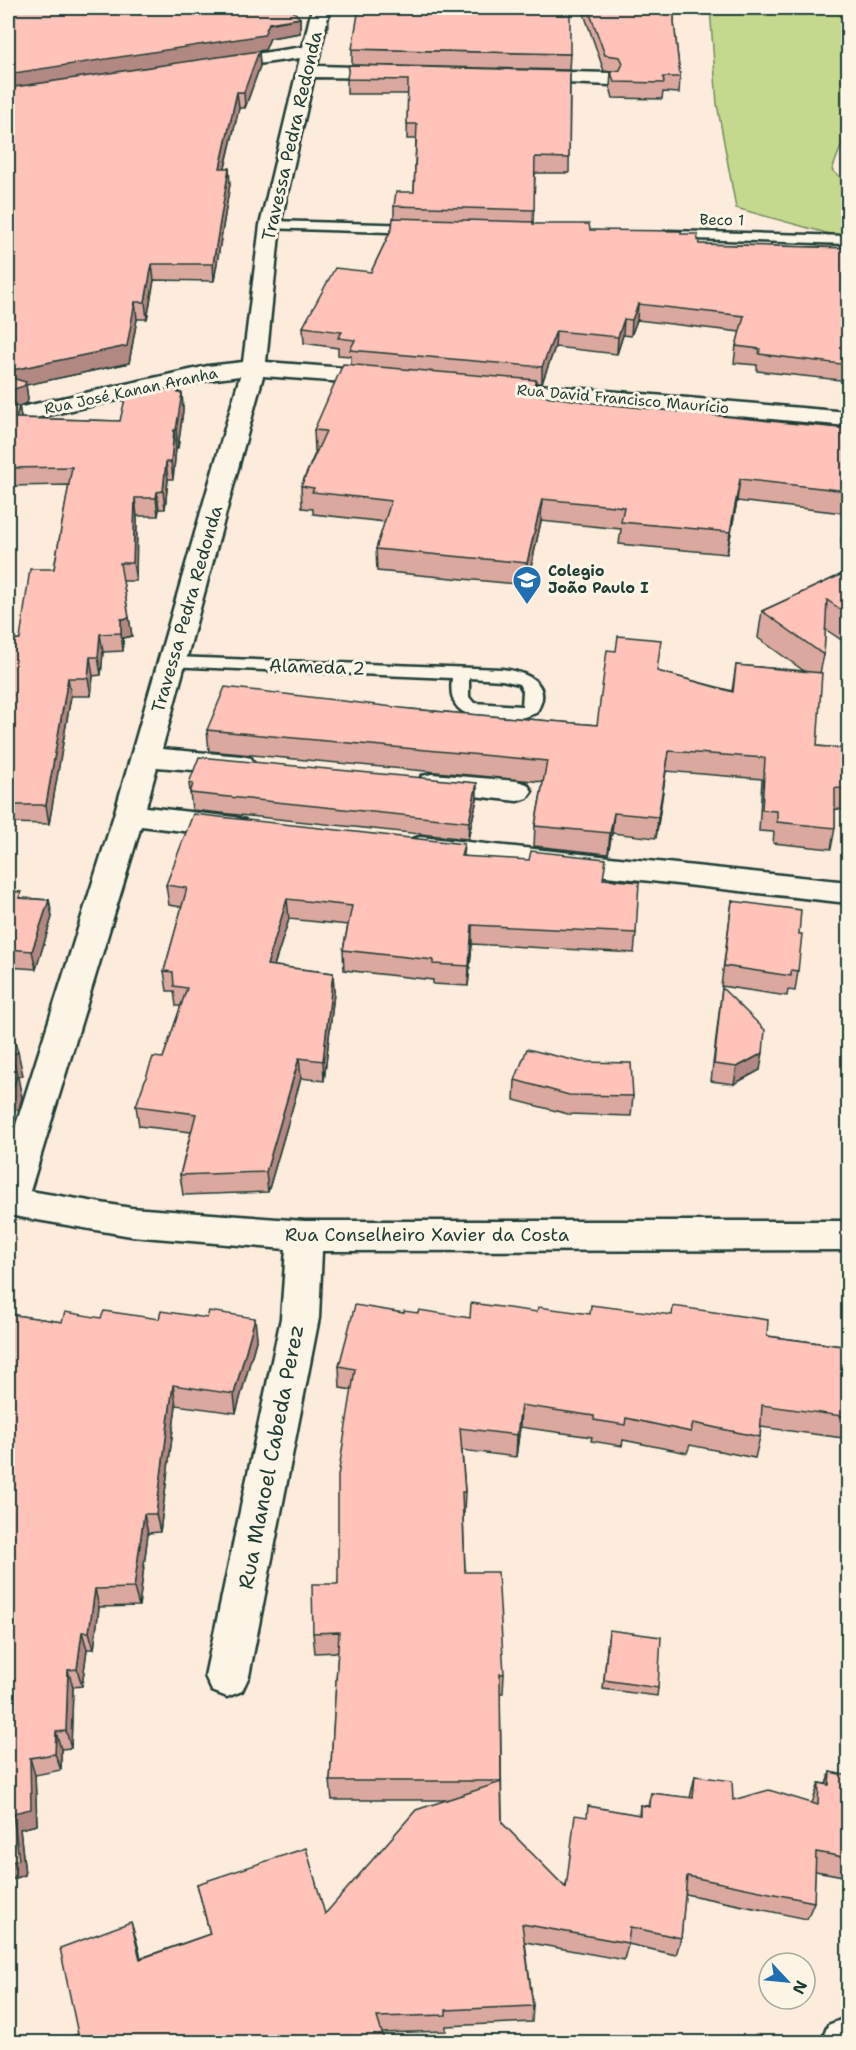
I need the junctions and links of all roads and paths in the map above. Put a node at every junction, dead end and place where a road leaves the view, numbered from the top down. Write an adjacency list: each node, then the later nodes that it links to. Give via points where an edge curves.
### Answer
1 (321, 8): 2 (street, Travessa Pedra Redonda)
2 (311, 51): 3 (street); 4 (street, Travessa Pedra Redonda)
3 (195, 67)
4 (308, 71): 5 (street); 8 (street, Travessa Pedra Redonda)
5 (411, 74)
6 (505, 76): 7 (street)
7 (611, 79)
8 (270, 225): 9 (lane); 12 (street, Travessa Pedra Redonda)
9 (435, 230)
10 (660, 235): 11 (lane, Beco 1)
11 (849, 240)
12 (254, 368): 13 (street); 15 (street, Rua José Kanan Aranha, via 208,373); 17 (street, Travessa Pedra Redonda)
13 (407, 380)
14 (466, 385): 16 (street, Rua David Francisco Maurício)
15 (8, 417)
16 (849, 420)
17 (173, 662): 18 (lane, Alameda 2); 19 (street, Travessa Pedra Redonda)
18 (461, 673)
19 (145, 757): 20 (street); 23 (street, Travessa Pedra Redonda)
20 (273, 768)
21 (401, 780): 22 (street)
22 (517, 791)
23 (129, 815): 24 (street); 27 (street, Travessa Pedra Redonda)
24 (258, 830)
25 (388, 844): 26 (street)
26 (849, 893)
27 (8, 1201): 28 (street, Rua Conselheiro Xavier da Costa, via 131,1222)
28 (305, 1236): 29 (street, Rua Conselheiro Xavier da Costa); 30 (street, Rua Manoel Cabeda Perez, via 300,1318)
29 (849, 1236)
30 (227, 1676)

